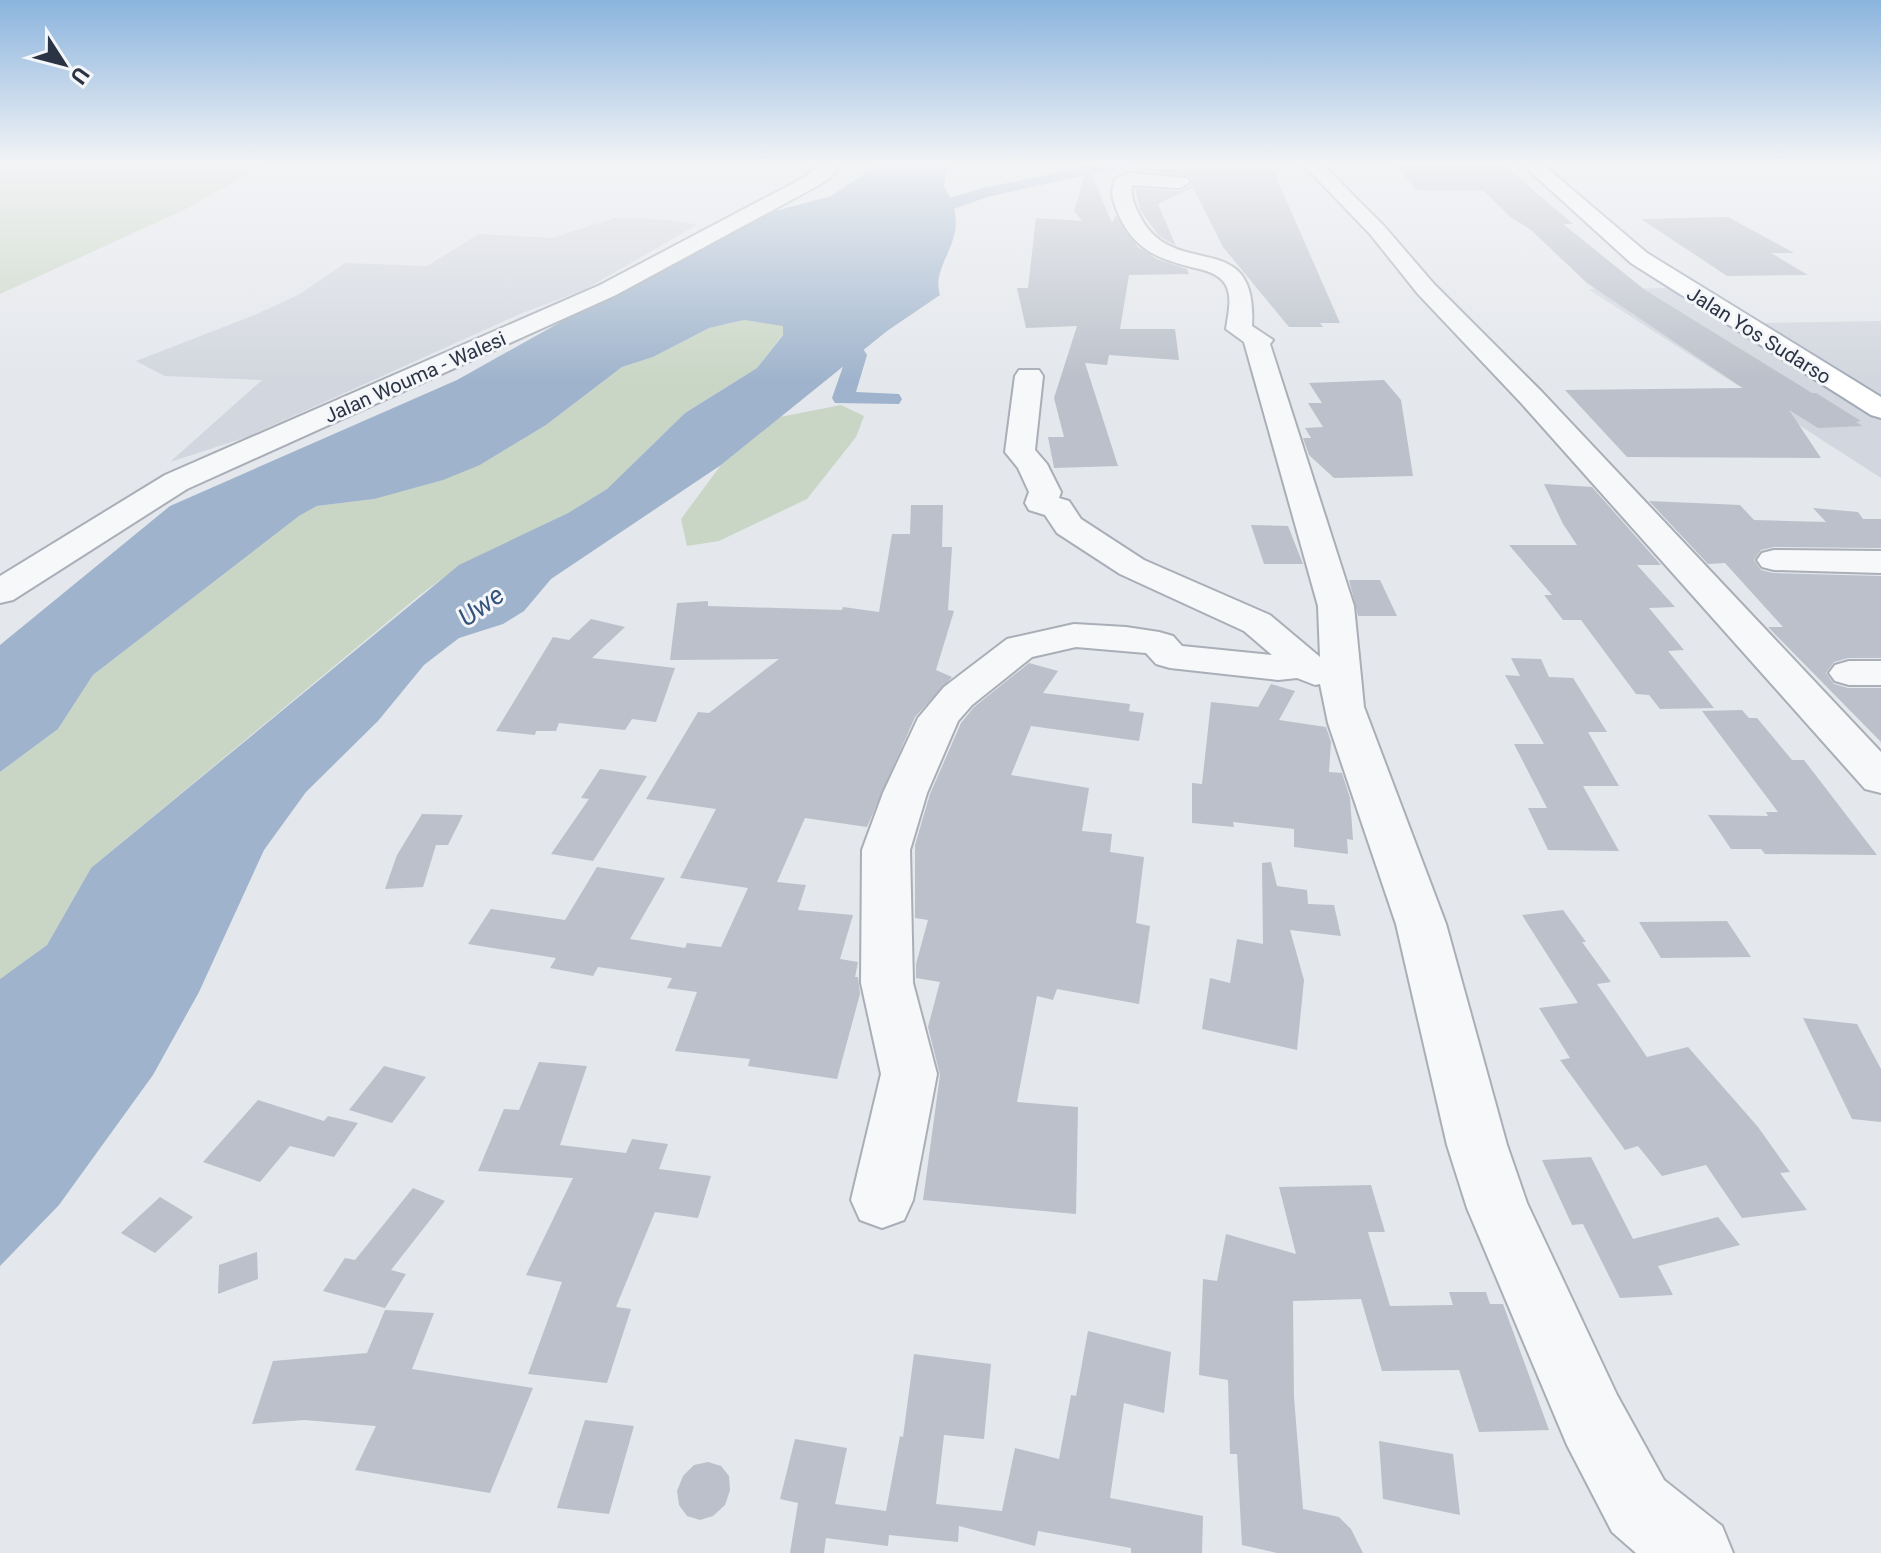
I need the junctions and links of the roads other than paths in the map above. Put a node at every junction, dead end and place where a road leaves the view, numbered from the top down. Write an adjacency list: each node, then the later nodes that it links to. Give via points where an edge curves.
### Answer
1 (710, 235): 9 (street, Jalan Wouma - Walesi, via 608,290 176,482)
2 (1140, 235): 10 (street, via 1169,256 1226,269 1244,304 1239,329 1260,340 1336,606 1341,641)
3 (1382, 235): 11 (street)
4 (1613, 235): 6 (main road, Jalan Yos Sudarso, via 1639,258)
5 (1029, 376): 10 (street, via 1020,452 1045,492 1041,503 1057,508 1069,526 1132,567 1257,623)
6 (1881, 409)
7 (1774, 560): 8 (street)
8 (1881, 562)
9 (0, 592)
10 (1322, 679): 12 (street, via 1278,668 1170,656 1159,644 1126,638 1074,635 1021,647 948,707 905,793 886,850 887,983 909,1074); 13 (street, via 1357,741 1421,924 1498,1208 1592,1420 1638,1506)
11 (1881, 779)
12 (882, 1200)
13 (1695, 1553)

